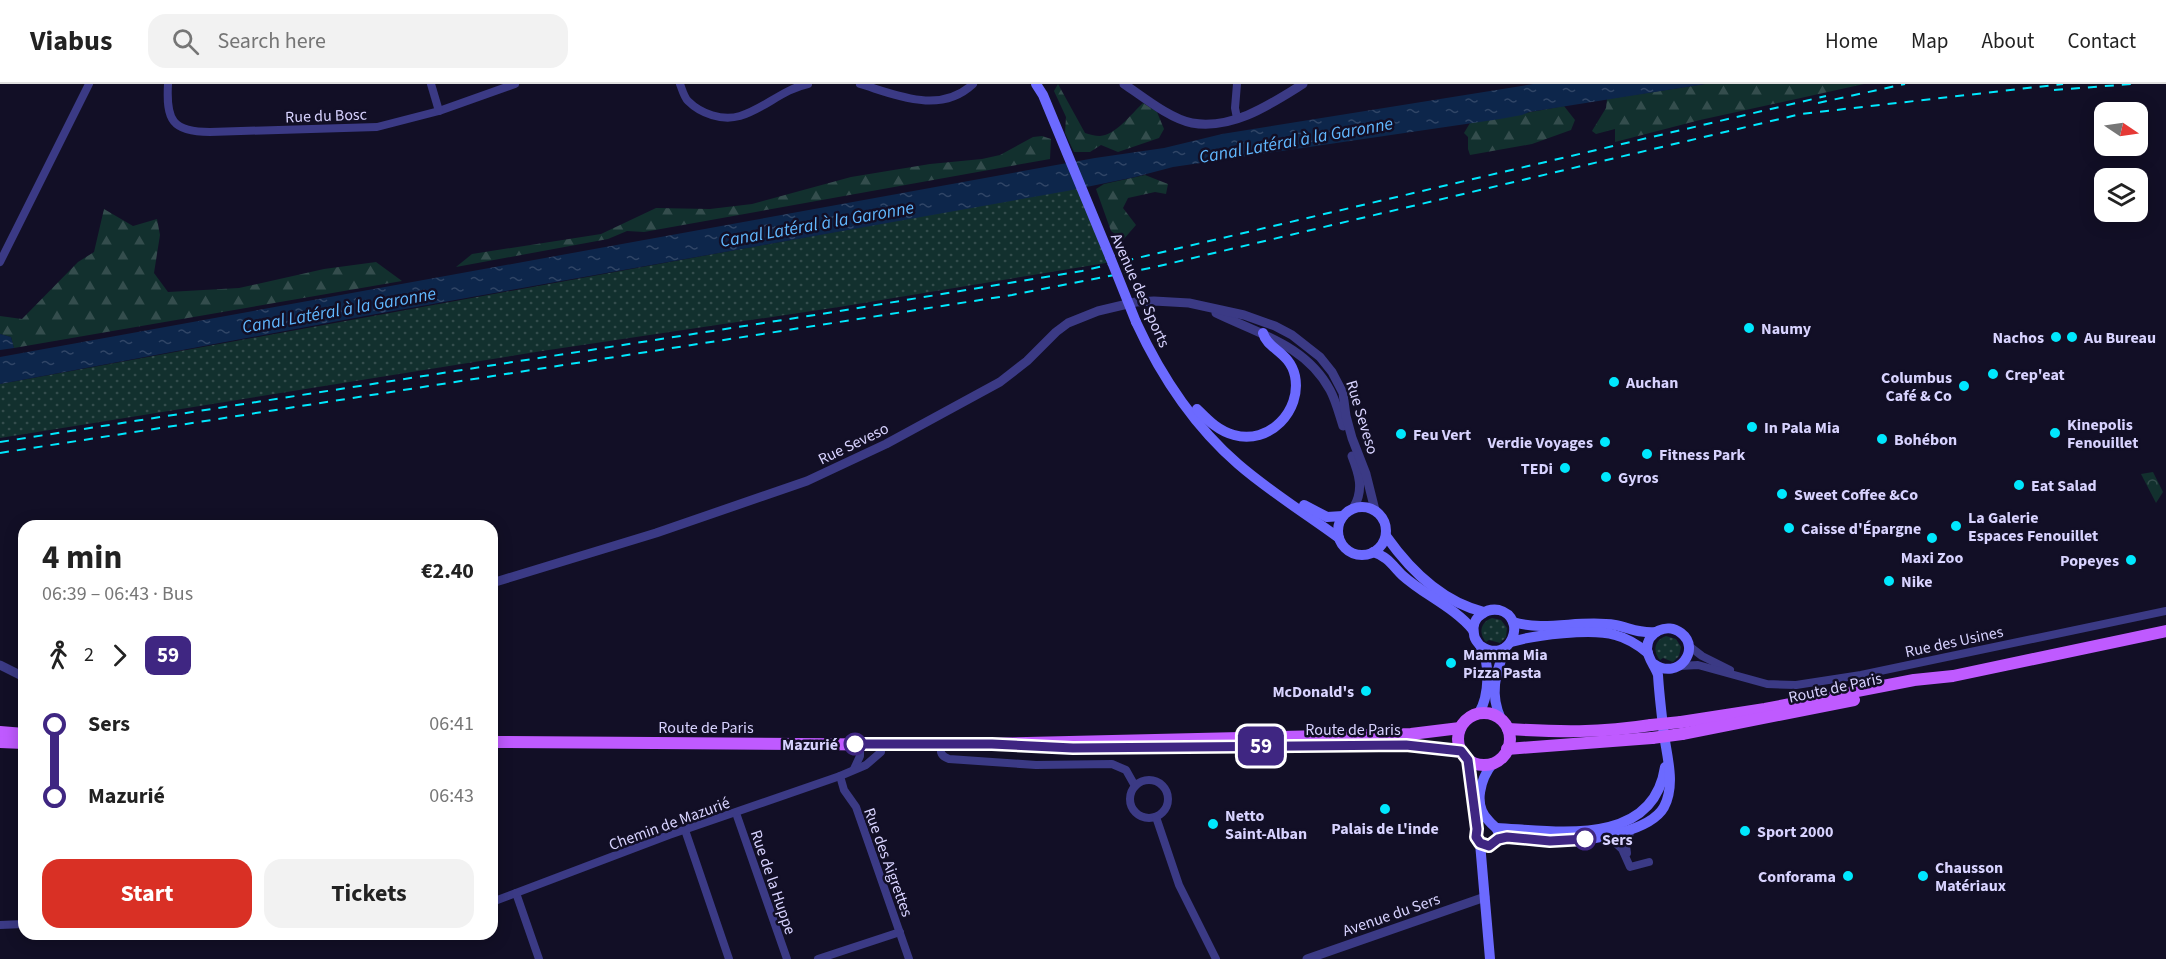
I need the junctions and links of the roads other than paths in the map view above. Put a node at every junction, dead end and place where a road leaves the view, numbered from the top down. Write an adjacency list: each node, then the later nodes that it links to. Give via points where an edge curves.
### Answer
1 (89, 84): 15 (street)
2 (168, 84): 13 (street, Rue du Bosc, via 168,113 176,124 194,132 377,127)
3 (431, 84): 13 (street)
4 (515, 84): 13 (street, Rue du Bosc)
5 (680, 84): 6 (street, via 687,100 706,114 739,117)
6 (808, 84)
7 (860, 84): 8 (street, via 919,100 944,101 956,98)
8 (973, 84)
9 (1036, 84): 18 (main road, Avenue des Sports, bridge, via 1136,322)
10 (1124, 84): 14 (street, via 1192,123)
11 (1237, 84): 14 (street)
12 (1303, 84): 14 (street, via 1264,108)
13 (439, 111)
14 (1237, 118)
15 (0, 262)
16 (1203, 307): 17 (street, Rue Seveso); 21 (street, Rue Seveso, via 1275,326 1320,357 1343,393 1348,427); 26 (street, Rue Seveso, via 1154,301 1083,316 1056,332 1000,382 827,472 656,533)
17 (1263, 333): 18 (main road, via 1264,339 1290,363 1296,385 1290,410 1264,434 1241,437 1222,431); 20 (street, Rue Seveso, via 1306,360 1330,391 1360,482)
18 (1166, 378): 19 (main road, Avenue des Sports)
19 (1213, 438): 22 (main road, Avenue des Sports, via 1312,510 1327,517); 24 (main road, Avenue des Sports, via 1237,463)
20 (1354, 507): 21 (main road); 22 (main road)
21 (1375, 510): 23 (main road, via 1384,521)
22 (1343, 516): 24 (main road)
23 (1386, 536): 25 (main road); 28 (main road, via 1421,578 1468,607)
24 (1339, 538): 25 (main road, via 1351,553)
25 (1373, 552): 30 (main road, via 1386,558 1411,583)
26 (498, 581)
27 (2166, 611): 41 (street, Rue des Usines, via 1861,675 1796,685)
28 (1484, 612): 29 (main road, via 1503,612); 30 (main road)
29 (1513, 622): 32 (main road, via 1541,626 1605,624); 33 (main road, via 1514,634)
30 (1473, 630): 34 (main road)
31 (2166, 631): 47 (main road, Route de Paris, bridge, via 1953,676 1914,680)
32 (1656, 632): 35 (main road, via 1666,628 1678,630); 36 (main road, via 1650,639)
33 (1508, 645): 34 (main road, via 1493,651); 36 (main road, via 1527,638 1604,633 1622,637); 44 (main road, via 1494,694)
34 (1481, 646): 43 (main road, via 1487,689)
35 (1689, 646): 39 (main road, via 1686,659); 41 (street, Rue des Usines)
36 (1648, 653): 37 (main road)
37 (1654, 664): 39 (main road, via 1662,669); 42 (main road)
38 (0, 665): 40 (street)
39 (1677, 667): 41 (street, Rue des Usines, via 1698,665); 42 (main road, via 1665,682)
40 (18, 673)
41 (1747, 679)
42 (1661, 698): 57 (main road)
43 (1479, 713): 44 (main road, via 1491,714); 45 (main road, via 1469,717)
44 (1504, 724): 47 (main road, Route de Paris, via 1553,732); 55 (main road, via 1510,740)
45 (1460, 728): 54 (main road, Route de Paris, via 1411,734); 58 (main road, via 1457,737)
46 (0, 732): 48 (main road)
47 (1651, 732): 55 (main road, Route de Paris)
48 (18, 734)
49 (0, 742): 51 (main road)
50 (498, 742): 52 (main road, Route de Paris)
51 (18, 743)
52 (860, 744): 53 (main road, Route de Paris); 60 (street)
53 (881, 744): 56 (main road, Route de Paris); 60 (street, Chemin de Mazurié, via 879,755)
54 (992, 744): 56 (main road, Route de Paris); 58 (main road, Route de Paris, via 1073,748 1406,745)
55 (1507, 749): 59 (main road)
56 (942, 750): 62 (street, via 949,759 1036,765 1112,764 1126,770)
57 (1666, 754): 65 (main road, via 1670,778 1663,809); 68 (main road, via 1659,791 1632,818 1575,831)
58 (1465, 755): 59 (main road, via 1482,765); 68 (main road, via 1477,829 1485,823)
59 (1493, 763): 68 (main road, via 1483,778 1480,794)
60 (854, 769): 61 (street, Chemin de Mazurié)
61 (840, 776): 63 (street, Chemin de Mazurié); 76 (street, Rue des Aigrettes, via 856,807)
62 (1135, 786): 64 (street, via 1130,799 1134,811 1144,818); 64 (street, via 1150,780 1165,789 1166,808)
63 (736, 813): 66 (street, Chemin de Mazurié); 79 (street, Rue de la Huppe)
64 (1156, 817): 82 (street, via 1179,885)
65 (1631, 829): 67 (main road); 69 (street, via 1626,846)
66 (685, 830): 71 (street, Chemin de Mazurié); 78 (street)
67 (1607, 835): 68 (main road, via 1566,841); 69 (street)
68 (1491, 836): 72 (main road, via 1482,861)
69 (1628, 861): 70 (street, via 1630,867)
70 (1649, 862)
71 (516, 893): 73 (street, Chemin de Mazurié); 77 (street)
72 (1485, 897): 83 (street, Avenue du Sers); 84 (main road)
73 (498, 900)
74 (18, 924): 75 (street)
75 (0, 926)
76 (900, 932): 80 (street); 81 (street, Rue des Aigrettes)
77 (538, 959)
78 (729, 959)
79 (787, 959)
80 (818, 959)
81 (909, 959)
82 (1216, 959)
83 (1307, 959)
84 (1490, 959)

